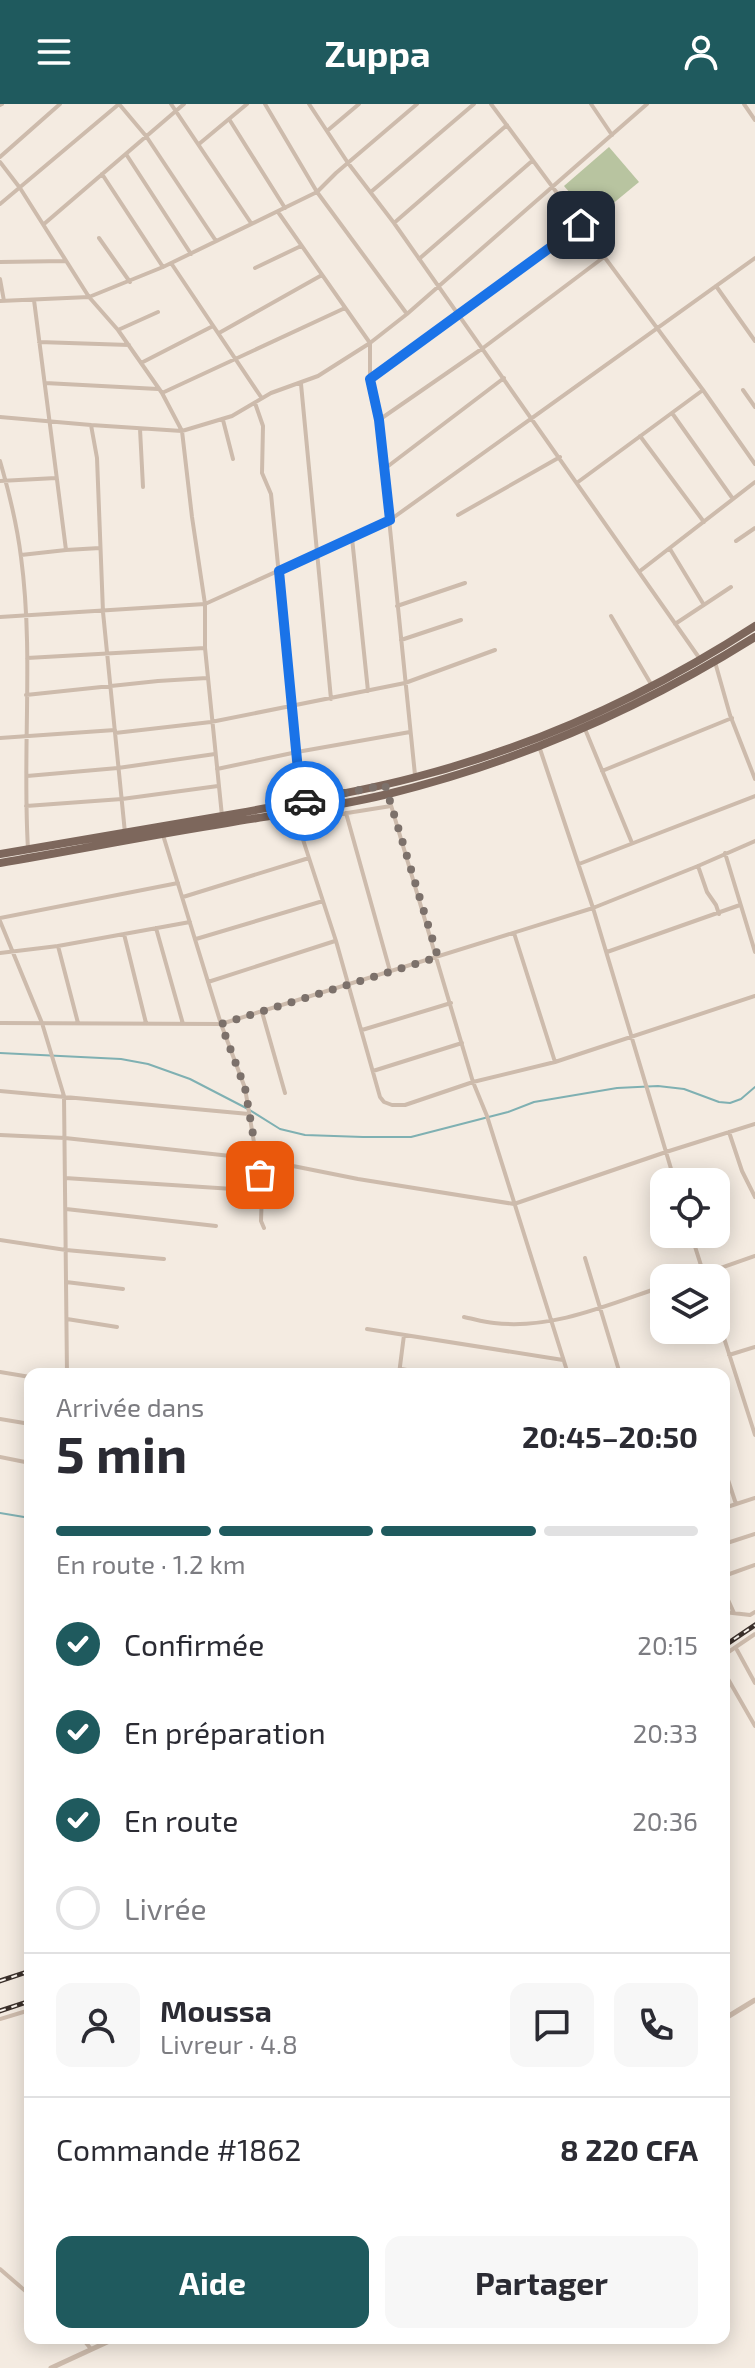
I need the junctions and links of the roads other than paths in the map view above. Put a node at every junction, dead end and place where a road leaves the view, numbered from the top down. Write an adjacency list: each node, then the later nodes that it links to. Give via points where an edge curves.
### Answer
1 (60, 104): 25 (street)
2 (119, 104): 21 (street); 29 (street)
3 (171, 104): 15 (street)
4 (184, 104): 15 (street)
5 (247, 104): 17 (street)
6 (265, 104): 31 (street)
7 (309, 104): 19 (street)
8 (359, 104): 19 (street)
9 (417, 104): 26 (street)
10 (474, 104): 30 (street)
11 (491, 104): 18 (street)
12 (591, 104): 20 (street)
13 (647, 104): 20 (street)
14 (744, 104): 16 (street)
15 (177, 110): 21 (street); 22 (street)
16 (754, 116)
17 (229, 119): 22 (street); 33 (street)
18 (507, 125): 24 (street); 36 (street)
19 (327, 131): 26 (street)
20 (612, 135): 28 (street)
21 (146, 136): 23 (street); 40 (street)
22 (199, 144): 35 (street)
23 (126, 154): 27 (street); 42 (street)
24 (533, 160): 28 (street); 45 (street)
25 (0, 162): 29 (street)
26 (348, 163): 30 (street); 31 (street)
27 (102, 174): 37 (street); 49 (street)
28 (553, 187): 38 (street); 54 (street)
29 (20, 188): 32 (street); 37 (street)
30 (372, 191): 36 (street)
31 (317, 192): 33 (street); 61 (street)
32 (0, 204)
33 (285, 209): 34 (street)
34 (278, 212): 35 (street); 41 (street)
35 (251, 223): 40 (street)
36 (394, 223): 45 (street)
37 (44, 224): 46 (street)
38 (581, 225): 43 (street); 62 (street)
39 (99, 238): 53 (street)
40 (216, 241): 42 (street)
41 (301, 246): 50 (street); 51 (street)
42 (191, 254): 48 (street)
43 (604, 257): 64 (street); 71 (street)
44 (755, 258): 55 (street)
45 (419, 259): 54 (street)
46 (67, 261): 47 (street); 56 (street)
47 (0, 262)
48 (171, 263): 49 (street); 63 (street)
49 (163, 267): 53 (street)
50 (255, 268)
51 (322, 275): 59 (street); 66 (street)
52 (0, 279): 58 (street)
53 (130, 282): 56 (street)
54 (439, 286): 61 (street); 62 (street)
55 (716, 286): 64 (street); 67 (street)
56 (89, 297): 57 (street); 65 (street)
57 (34, 300): 58 (street); 68 (street)
58 (2, 301)
59 (346, 308): 69 (street); 72 (street)
60 (158, 312): 65 (street)
61 (407, 314): 69 (street)
62 (459, 316): 71 (street); 75 (street)
63 (213, 326): 66 (street); 73 (street)
64 (656, 328): 78 (street); 86 (street)
65 (118, 330): 70 (street)
66 (218, 333): 72 (street)
67 (755, 341)
68 (39, 342): 70 (street); 76 (street)
69 (370, 343): 75 (street); 77 (street)
70 (129, 345): 73 (street)
71 (483, 348): 74 (street); 88 (street)
72 (236, 359): 80 (street); 81 (street)
73 (141, 363): 80 (street)
74 (504, 378): 86 (street); 98 (street)
75 (370, 379): 88 (street)
76 (45, 383): 80 (street); 89 (street)
77 (301, 384): 81 (street); 114 (street)
78 (703, 390): 84 (street); 97 (street)
79 (743, 390): 83 (street)
80 (161, 391): 92 (street)
81 (262, 398): 82 (street)
82 (255, 403): 87 (street); 116 (street, via 263,426 262,473 271,494)
83 (755, 407)
84 (672, 412): 93 (street); 104 (street)
85 (0, 417): 89 (street)
86 (531, 418): 94 (street); 106 (street)
87 (223, 420): 92 (street); 95 (street)
88 (379, 420): 98 (street)
89 (50, 422): 90 (street); 99 (street)
90 (91, 425): 91 (street); 111 (street)
91 (140, 429): 92 (street); 103 (street)
92 (182, 431): 120 (street)
93 (640, 436): 101 (street); 107 (street)
94 (560, 457): 101 (street); 105 (street)
95 (233, 459)
96 (0, 461): 100 (street)
97 (755, 464)
98 (383, 470): 106 (street)
99 (56, 478): 100 (street); 113 (street)
100 (3, 481): 115 (street)
101 (578, 482): 117 (street)
102 (755, 482): 104 (street)
103 (143, 487)
104 (733, 499): 107 (street)
105 (458, 515)
106 (390, 520): 109 (street); 122 (street)
107 (704, 522): 112 (street)
108 (755, 528): 110 (street)
109 (352, 538): 114 (street); 142 (street)
110 (736, 541)
111 (100, 548): 113 (street); 123 (street)
112 (670, 548): 117 (street); 121 (street)
113 (66, 550): 115 (street)
114 (317, 554): 116 (street); 144 (street)
115 (21, 555): 124 (street)
116 (279, 571): 120 (street); 145 (street)
117 (640, 571): 128 (street)
118 (465, 583): 122 (street)
119 (731, 587): 121 (street)
120 (205, 604): 123 (street); 132 (street)
121 (704, 605): 128 (street)
122 (397, 606): 131 (street)
123 (103, 612): 124 (street); 134 (street)
124 (26, 616): 126 (street); 136 (street)
125 (611, 616): 141 (street)
126 (0, 617)
127 (461, 620): 131 (street)
128 (675, 624): 137 (street)
129 (755, 626): 135 (main road)
130 (755, 637): 135 (main road)
131 (401, 640): 139 (street)
132 (205, 648): 134 (street); 138 (street)
133 (495, 650): 139 (street)
134 (107, 654): 136 (street); 140 (street)
135 (713, 657): 137 (main road); 146 (street)
136 (27, 658): 143 (street)
137 (703, 664): 141 (main road); 148 (main road, via 656,694)
138 (207, 678): 140 (street); 147 (street)
139 (405, 683): 142 (street); 150 (street)
140 (110, 686): 143 (street); 149 (street)
141 (653, 686): 160 (main road, via 526,743)
142 (368, 691): 144 (street)
143 (26, 695): 151 (street)
144 (331, 699): 145 (street)
145 (292, 707): 147 (street); 154 (street)
146 (732, 718): 158 (street); 161 (street)
147 (211, 722): 149 (street); 155 (street)
148 (584, 727): 153 (main road); 158 (street)
149 (115, 732): 151 (street); 156 (street)
150 (410, 732): 154 (street); 160 (street)
151 (26, 736): 152 (street); 159 (street)
152 (0, 738)
153 (539, 746): 163 (main road, via 464,772); 181 (street)
154 (297, 752): 157 (street); 166 (street)
155 (215, 754): 156 (street); 157 (street)
156 (118, 768): 159 (street); 165 (street)
157 (217, 769): 162 (street)
158 (602, 771): 175 (street)
159 (27, 776): 167 (street)
160 (415, 778): 163 (main road)
161 (755, 779)
162 (219, 786): 165 (street); 170 (street)
163 (386, 789): 166 (main road); 168 (street); 171 (main road)
164 (755, 796): 175 (street)
165 (122, 799): 167 (street); 172 (street)
166 (301, 802): 170 (main road)
167 (26, 806): 176 (street)
168 (391, 806): 169 (street); 201 (street)
169 (346, 813): 171 (street); 202 (street)
170 (222, 816): 172 (main road)
171 (296, 817): 173 (main road); 179 (street)
172 (125, 833): 176 (main road)
173 (163, 835): 180 (main road); 183 (street)
174 (755, 841): 177 (street)
175 (632, 844): 181 (street)
176 (28, 849): 178 (main road)
177 (725, 853): 182 (street); 186 (street)
178 (0, 854)
179 (309, 858): 184 (street); 185 (street)
180 (0, 863)
181 (579, 864): 187 (street)
182 (698, 866): 187 (street); 188 (street)
183 (178, 883): 184 (street); 189 (street)
184 (183, 897): 190 (street)
185 (323, 901): 194 (street); 195 (street)
186 (740, 905): 188 (street); 199 (street)
187 (593, 908): 192 (street); 198 (street)
188 (719, 914): 198 (street)
189 (0, 919): 197 (street)
190 (190, 922): 191 (street); 194 (street)
191 (156, 928): 193 (street); 212 (street)
192 (514, 933): 201 (street); 217 (street)
193 (124, 934): 196 (street); 211 (street)
194 (196, 939): 203 (street)
195 (336, 941): 203 (street); 204 (street)
196 (58, 946): 197 (street); 210 (street)
197 (13, 952): 200 (street); 209 (street)
198 (606, 952): 215 (street)
199 (755, 952)
200 (0, 953)
201 (438, 957): 202 (street); 206 (street)
202 (390, 971): 204 (street)
203 (208, 982): 213 (street)
204 (348, 984): 207 (street); 214 (street)
205 (755, 996): 215 (street)
206 (451, 1003): 214 (street); 216 (street)
207 (262, 1012): 213 (street); 221 (street)
208 (0, 1023): 209 (street)
209 (42, 1023): 210 (street); 222 (street)
210 (78, 1023): 211 (street)
211 (146, 1023): 212 (street)
212 (183, 1024): 213 (street)
213 (221, 1024): 223 (street)
214 (362, 1030): 218 (street)
215 (632, 1037): 217 (street); 228 (street)
216 (462, 1043): 218 (street); 219 (street)
217 (555, 1062): 219 (street)
218 (373, 1071): 219 (street, via 381,1100 392,1105)
219 (473, 1082): 234 (street)
220 (0, 1091): 222 (street)
221 (285, 1093)
222 (64, 1096): 223 (street); 227 (street)
223 (249, 1114): 229 (street)
224 (755, 1124): 225 (street)
225 (729, 1132): 228 (street); 233 (street)
226 (0, 1135): 227 (street)
227 (65, 1138): 229 (street); 231 (street)
228 (666, 1152): 230 (street); 234 (street)
229 (258, 1159): 232 (street); 234 (street)
230 (671, 1168)
231 (65, 1178): 232 (street); 235 (street)
232 (262, 1191): 237 (street)
233 (755, 1197)
234 (514, 1204): 250 (street)
235 (66, 1209): 236 (street); 239 (street)
236 (216, 1226)
237 (264, 1228)
238 (0, 1240): 239 (street)
239 (66, 1250): 242 (street); 244 (street)
240 (755, 1256): 243 (street)
241 (585, 1258): 247 (street)
242 (164, 1259)
243 (730, 1266)
244 (66, 1282): 245 (street); 249 (street)
245 (123, 1289)
246 (650, 1291): 247 (street)
247 (600, 1308): 250 (street); 261 (street)
248 (464, 1317): 250 (street, via 512,1324)
249 (67, 1319): 251 (street); 258 (street)
250 (550, 1319): 257 (street)
251 (117, 1327)
252 (367, 1329): 253 (street)
253 (404, 1335): 257 (street); 259 (street)
254 (726, 1344): 256 (street)
255 (755, 1347): 256 (street)
256 (729, 1355): 266 (street)
257 (563, 1360): 260 (street)
258 (67, 1368)
259 (400, 1368)
260 (566, 1368)
261 (618, 1368)
262 (0, 1372): 263 (street)
263 (24, 1376)
264 (0, 1419): 265 (street)
265 (24, 1423)
266 (754, 1425): 267 (street)
267 (755, 1435)
268 (0, 1457): 269 (street)
269 (24, 1462)
270 (730, 1486): 272 (street)
271 (755, 1498): 272 (street)
272 (736, 1504): 273 (street)
273 (730, 1506)
274 (755, 1534): 275 (street)
275 (730, 1542)
276 (755, 1565): 277 (street)
277 (730, 1574)
278 (730, 1604): 281 (street)
279 (755, 1612): 281 (street)
280 (730, 1613): 281 (street)
281 (734, 1613)
282 (755, 1634): 284 (street)
283 (737, 1650): 286 (street)
284 (730, 1651)
285 (730, 1682): 287 (street)
286 (755, 1683)
287 (755, 1726)
288 (755, 2000): 290 (street)
289 (24, 2012): 291 (street)
290 (730, 2015)
291 (0, 2019)
292 (0, 2269): 293 (street)
293 (24, 2290)
294 (87, 2344): 296 (street)
295 (102, 2344): 296 (street)
296 (91, 2349): 297 (street)
297 (51, 2368)

